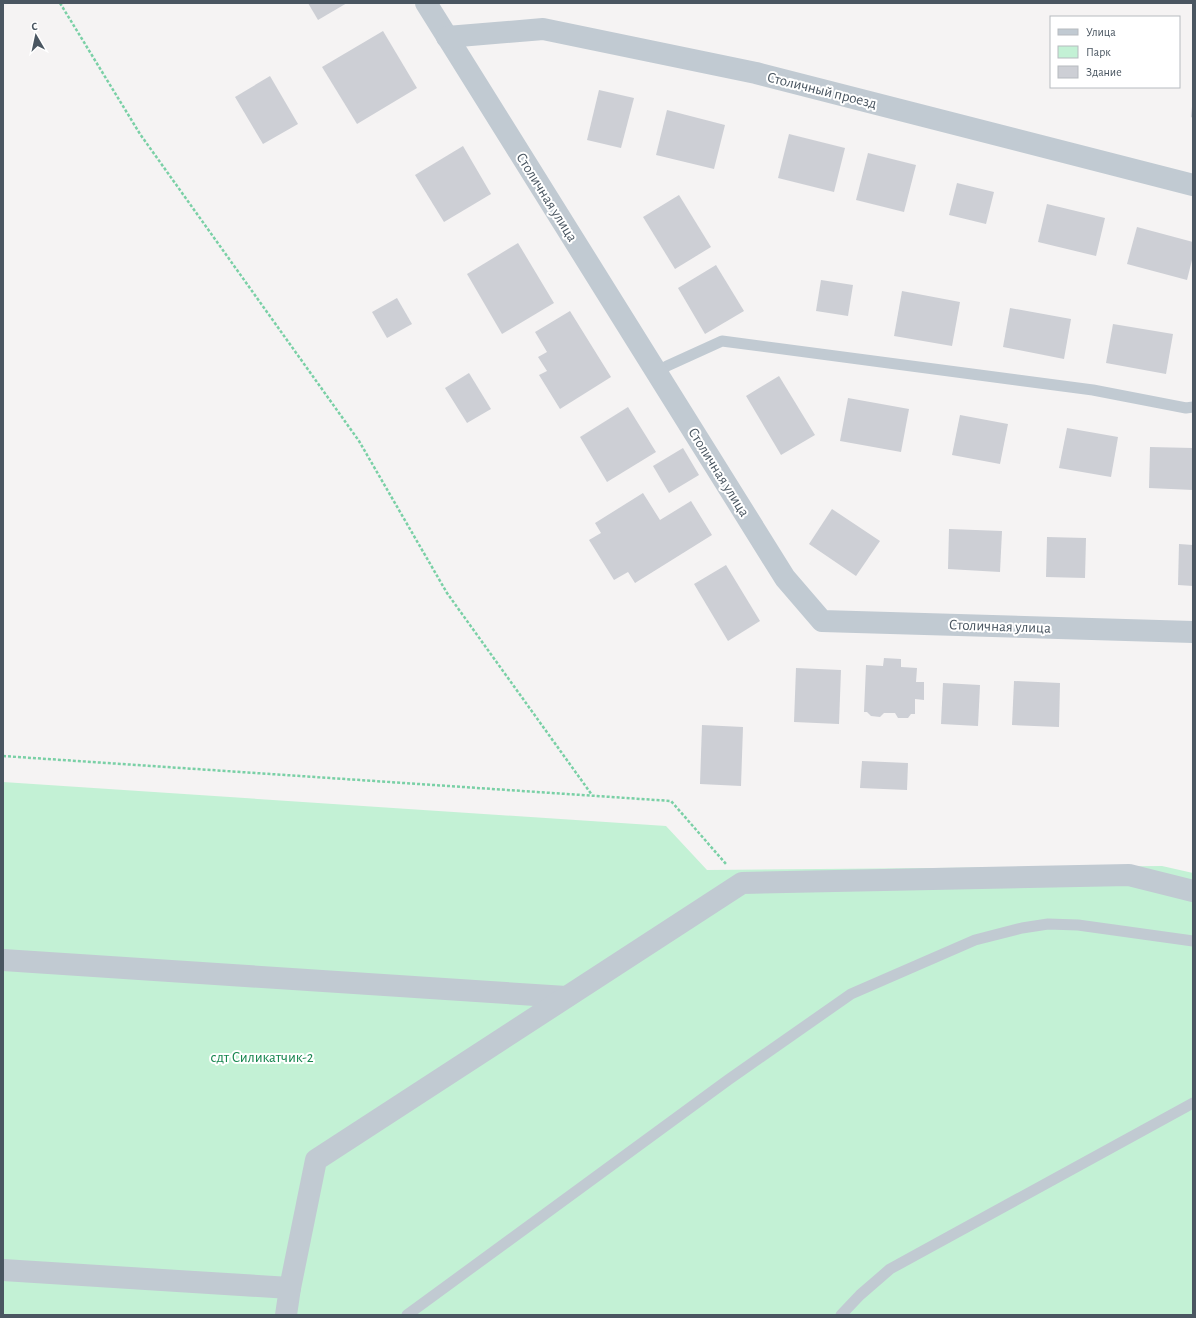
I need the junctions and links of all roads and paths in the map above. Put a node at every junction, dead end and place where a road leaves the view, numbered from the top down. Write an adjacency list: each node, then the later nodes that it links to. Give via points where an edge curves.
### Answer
1 (60, 3): 9 (path, via 140,134 359,441 447,592)
2 (426, 3): 3 (street, Столичная улица)
3 (447, 37): 4 (street, Столичный проезд, via 542,29 756,73); 5 (street, Столичная улица)
4 (1193, 185)
5 (657, 373): 6 (lane, via 722,341 1093,390 1186,408); 7 (street, Столичная улица, via 785,578 822,621)
6 (1193, 407)
7 (1193, 632)
8 (3, 756): 9 (path)
9 (592, 795): 10 (path, via 671,801)
10 (742, 883): 11 (street, via 1129,875); 14 (street)
11 (1193, 892)
12 (1193, 941): 19 (lane, via 1078,926 1048,924 1022,928 975,940 851,994 728,1080)
13 (3, 960): 14 (street)
14 (566, 997): 17 (street, via 316,1160)
15 (1193, 1103): 20 (lane, via 890,1269)
16 (3, 1270): 17 (street)
17 (290, 1288): 18 (street)
18 (286, 1315)
19 (407, 1315)
20 (841, 1315)

